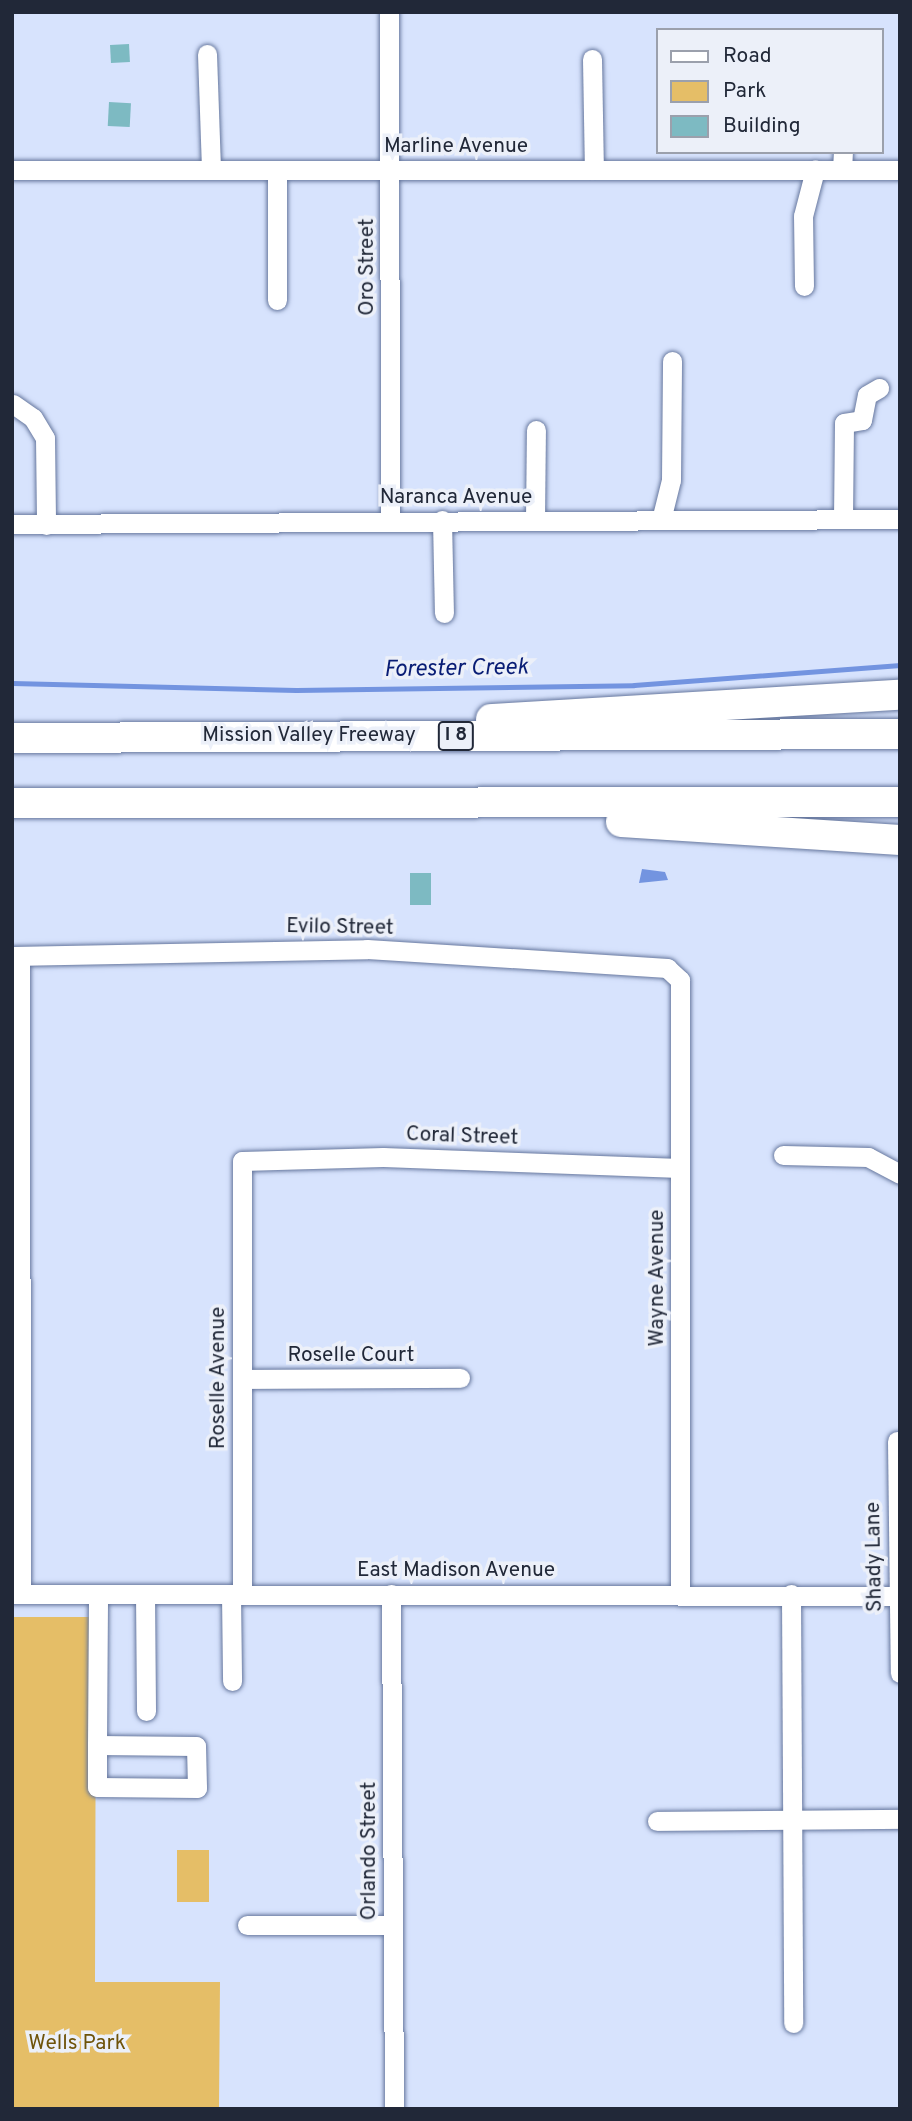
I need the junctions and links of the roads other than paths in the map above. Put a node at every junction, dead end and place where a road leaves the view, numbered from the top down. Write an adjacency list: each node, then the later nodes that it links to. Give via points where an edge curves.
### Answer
1 (389, 12): 8 (street, Oro Street)
2 (207, 54): 6 (street)
3 (592, 60): 9 (street)
4 (843, 161): 10 (street, Marline Avenue); 11 (street, Marline Avenue)
5 (12, 170): 6 (street, Marline Avenue)
6 (211, 170): 7 (street, Marline Avenue)
7 (277, 170): 8 (street, Marline Avenue); 13 (street)
8 (390, 170): 9 (street, Marline Avenue); 23 (street, Oro Street)
9 (594, 170): 10 (street, Marline Avenue)
10 (815, 170): 12 (street, via 803,216)
11 (900, 170)
12 (804, 286)
13 (277, 300)
14 (672, 361): 22 (street, via 671,480)
15 (879, 388): 18 (street, via 867,395 862,420 844,423)
16 (13, 404): 25 (street, via 33,418 45,438)
17 (536, 430): 21 (street)
18 (843, 519): 19 (street, Naranca Avenue); 22 (street, Naranca Avenue)
19 (900, 519)
20 (442, 520): 21 (street, Naranca Avenue); 23 (street, Naranca Avenue); 26 (street)
21 (535, 520): 22 (street, Naranca Avenue)
22 (661, 520)
23 (390, 521): 25 (street, Naranca Avenue)
24 (12, 524): 25 (street, Naranca Avenue)
25 (46, 525)
26 (444, 613)
27 (900, 695): 29 (highway, via 554,712)
28 (900, 734): 29 (highway, Mission Valley Freeway / I 8)
29 (310, 736): 30 (highway, Mission Valley Freeway / I 8)
30 (12, 738)
31 (900, 802): 33 (highway)
32 (12, 803): 33 (highway)
33 (538, 804): 34 (highway, via 599,821)
34 (900, 840)
35 (16, 956): 36 (street, Evilo Street, via 367,949); 42 (street)
36 (667, 968): 40 (street, Wayne Avenue, via 680,980)
37 (783, 1155): 41 (street, via 868,1157)
38 (900, 1157): 41 (street)
39 (242, 1161): 40 (street, Coral Street, via 383,1157); 44 (street, Roselle Avenue)
40 (680, 1168): 46 (street, Wayne Avenue)
41 (899, 1174)
42 (16, 1178): 47 (street)
43 (460, 1378): 44 (street, Roselle Court)
44 (242, 1379): 50 (street, Roselle Avenue)
45 (897, 1441): 53 (street, Shady Lane)
46 (680, 1593): 51 (street, East Madison Avenue); 52 (street, East Madison Avenue)
47 (16, 1594): 48 (street, East Madison Avenue)
48 (98, 1594): 49 (street, East Madison Avenue); 57 (street)
49 (145, 1594): 50 (street, East Madison Avenue); 56 (street)
50 (236, 1594): 51 (street, East Madison Avenue); 55 (street, Roselle Avenue)
51 (391, 1594): 62 (street, Orlando Street)
52 (791, 1594): 53 (street, East Madison Avenue); 59 (street)
53 (899, 1596): 54 (street, Shady Lane)
54 (900, 1673)
55 (232, 1681)
56 (146, 1711)
57 (97, 1745): 57 (street, via 97,1787 197,1788 196,1746)
58 (900, 1819): 59 (street)
59 (792, 1820): 60 (street); 63 (street)
60 (657, 1821)
61 (247, 1925): 62 (street)
62 (393, 1925): 64 (street, Orlando Street)
63 (793, 2023)
64 (394, 2109)

